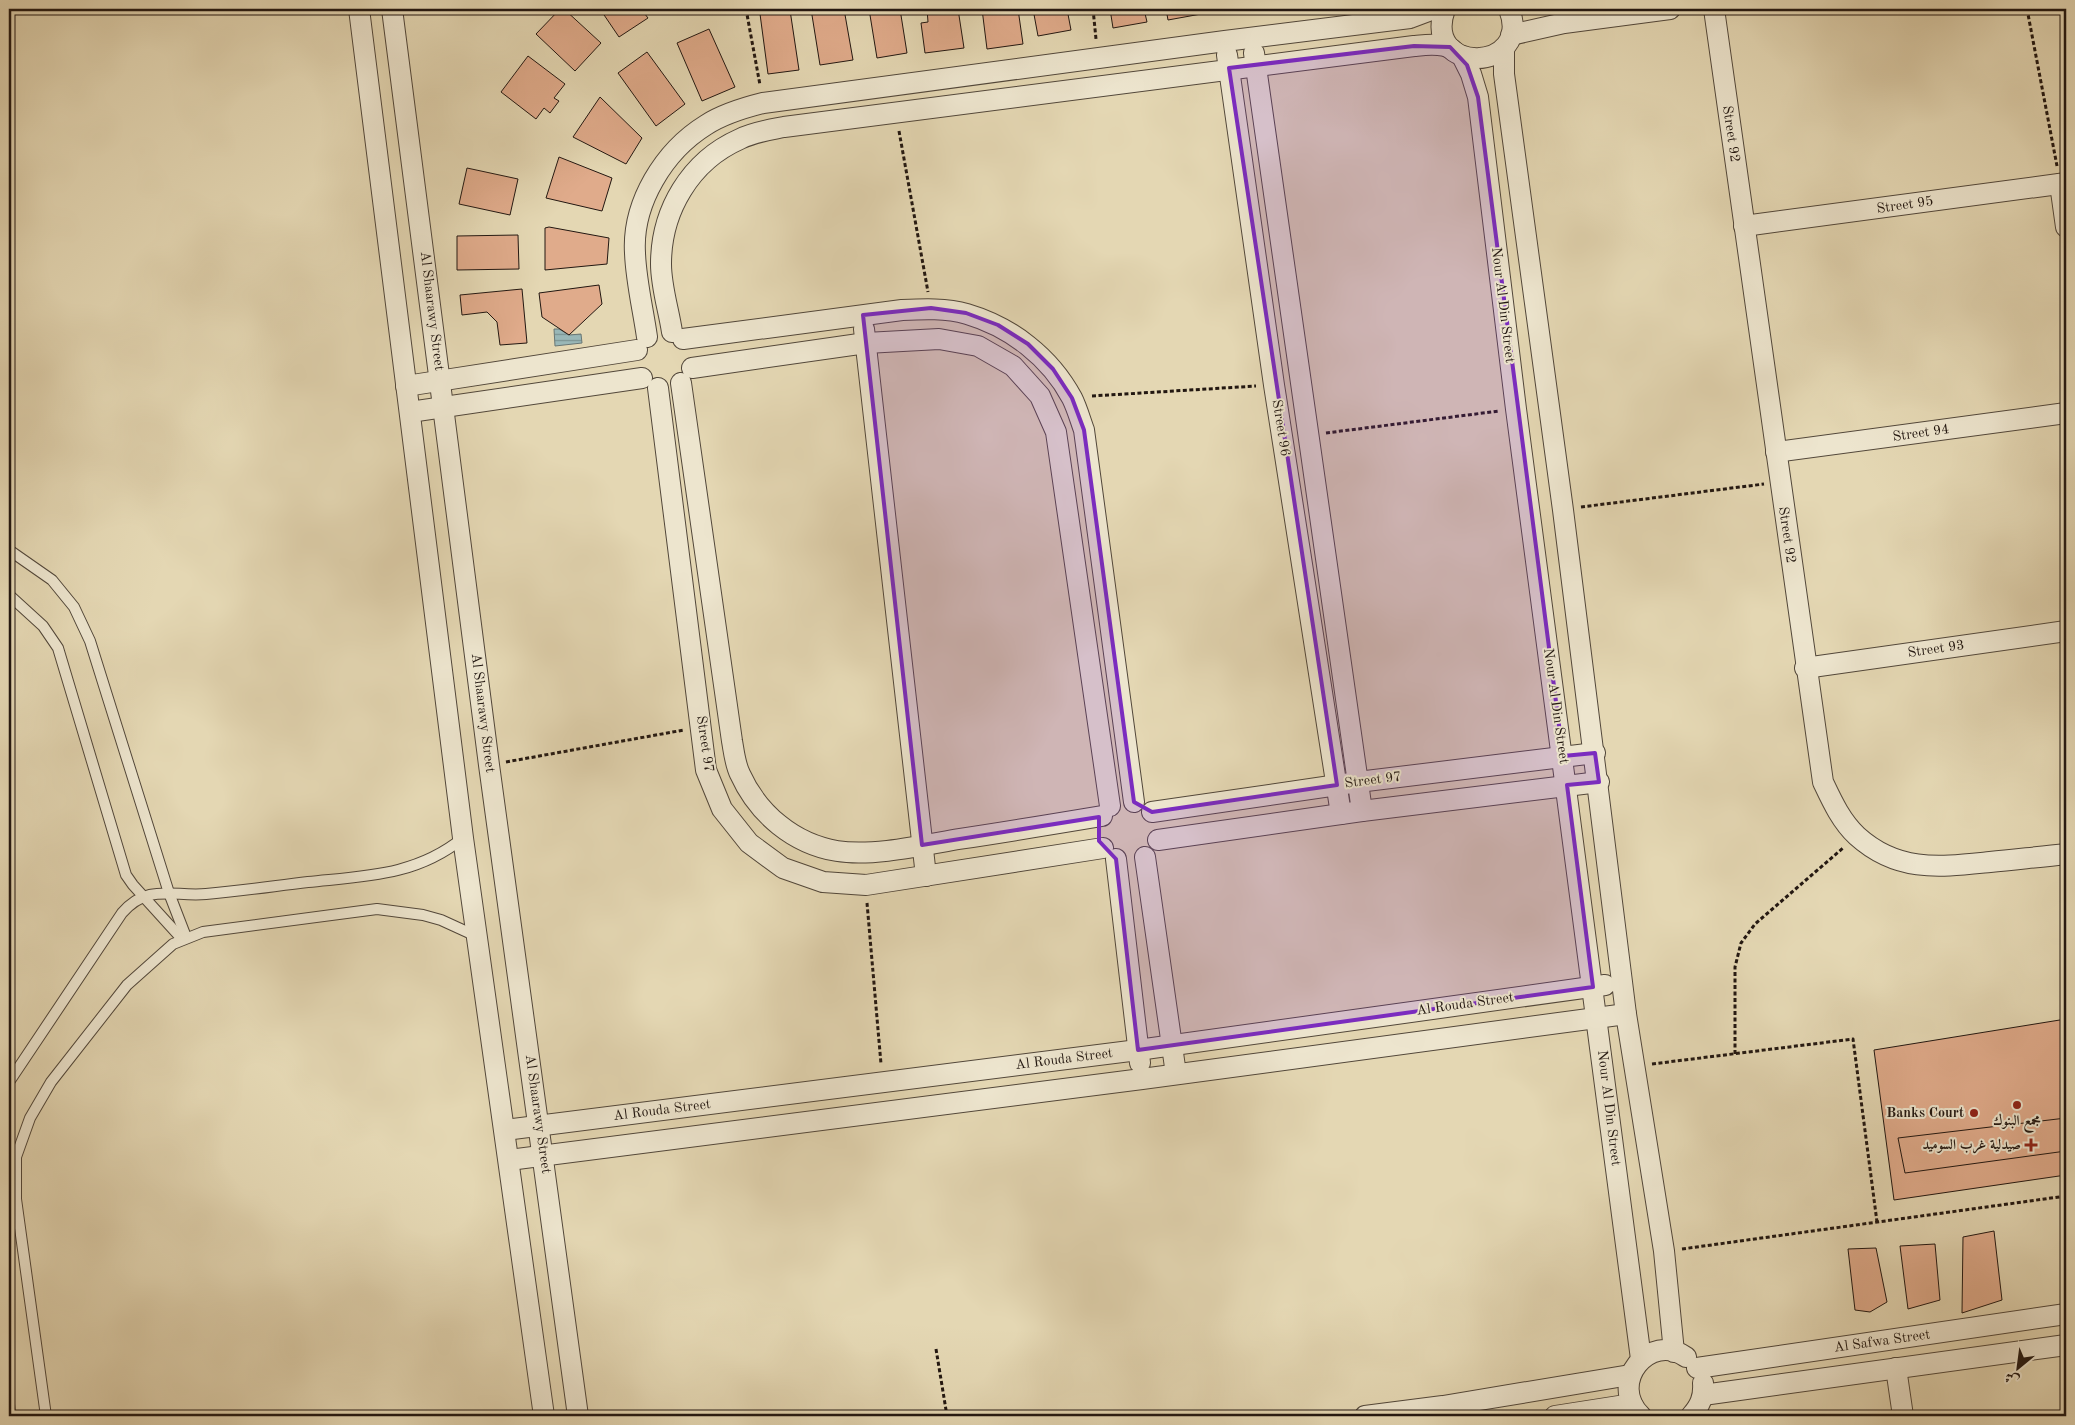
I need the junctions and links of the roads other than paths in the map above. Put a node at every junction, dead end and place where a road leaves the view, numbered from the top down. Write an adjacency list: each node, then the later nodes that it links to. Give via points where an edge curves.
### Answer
1 (359, 9): 24 (street)
2 (392, 9): 22 (street, Al Shaarawy Street)
3 (1434, 9): 8 (street, via 1410,18)
4 (1445, 9): 11 (street, Nour Al Din Street, via 1443,35)
5 (1509, 9): 10 (street, via 1513,26)
6 (1670, 9): 10 (street, via 1564,23)
7 (1714, 9): 15 (street, Street 92)
8 (1251, 37): 9 (street); 12 (street, Street 96)
9 (1225, 41): 13 (street, Street 96); 19 (street, via 763,103 733,111 706,124 682,143 662,166 647,193 638,222 635,252)
10 (1508, 41): 11 (street, via 1486,58 1470,59); 33 (street, via 1504,74)
11 (1458, 53): 12 (street, via 1450,47 1426,45); 34 (street, Nour Al Din Street, via 1471,74 1478,97)
12 (1255, 65): 13 (street); 35 (street, Street 96)
13 (1229, 68): 18 (street, via 761,131 740,138 702,164 687,181 667,222 661,267); 37 (street, Street 96, via 1274,385)
14 (2063, 184): 15 (street, Street 95); 16 (street)
15 (1744, 226): 28 (street, Street 92)
16 (2066, 227)
17 (863, 315): 18 (street); 20 (street); 39 (street, via 931,308 966,313 998,325 1028,344 1052,369 1072,398 1084,430)
18 (678, 336): 19 (street, via 659,332); 21 (street, via 692,352)
19 (642, 343): 22 (street); 23 (street, via 635,360 637,369)
20 (866, 343): 21 (street); 40 (street, via 939,338 978,346 1013,366 1040,396 1056,432); 46 (street)
21 (686, 375): 23 (street, via 666,389); 46 (street, Street 97, via 732,741 739,773 755,802 778,826 806,842 838,851)
22 (441, 380): 24 (street); 25 (street, Al Shaarawy Street)
23 (650, 383): 25 (street); 50 (street, Street 97, via 706,770 722,809 749,843 783,868 823,882 866,885)
24 (406, 386): 26 (street)
25 (444, 407): 26 (street); 64 (street, Al Shaarawy Street, via 489,765)
26 (410, 412): 44 (street)
27 (2066, 413): 28 (street, Street 94)
28 (1776, 452): 32 (street, Street 92)
29 (9, 550): 51 (lane, via 52,580 74,607 90,641)
30 (9, 595): 52 (lane, via 43,626 58,648 126,874)
31 (2066, 631): 32 (street, Street 93)
32 (1805, 668): 48 (street, Street 92, via 1822,782 1836,811 1857,836 1881,854 1910,864 1940,867)
33 (1595, 752): 34 (street, Street 97); 36 (street)
34 (1563, 756): 35 (street, Street 97); 38 (street, Nour Al Din Street)
35 (1358, 782): 37 (street, Street 97); 41 (street, Street 96)
36 (1598, 782): 38 (street); 55 (street)
37 (1337, 785): 42 (street, Street 97); 43 (street, Street 96)
38 (1567, 786): 41 (street); 56 (street, Nour Al Din Street)
39 (1134, 802): 40 (street, via 1122,802); 42 (street)
40 (1106, 811): 46 (street, Street 97); 47 (street, via 1098,832)
41 (1362, 811): 43 (street)
42 (1152, 812): 45 (street, via 1158,825)
43 (1341, 814): 45 (street)
44 (462, 838): 51 (lane, via 434,858 396,872 204,895); 53 (street)
45 (1158, 840): 49 (street)
46 (922, 845): 50 (street)
47 (1109, 854): 49 (street, via 1131,862); 50 (street, Street 97); 60 (street)
48 (2066, 854)
49 (1145, 857): 59 (street)
50 (926, 876)
51 (169, 893): 52 (lane); 54 (lane)
52 (143, 896): 54 (lane); 63 (lane, via 122,913)
53 (476, 936): 54 (lane, via 423,915 376,909 203,932); 65 (street)
54 (184, 938): 79 (lane, via 164,950 127,986 51,1082 30,1118 16,1157 16,1199)
55 (1622, 982): 56 (street, Al Rouda Street); 57 (street)
56 (1593, 987): 58 (street, Nour Al Din Street); 59 (street, Al Rouda Street)
57 (1626, 1014): 58 (street); 70 (street, via 1664,1251)
58 (1598, 1018): 61 (street); 71 (street, Nour Al Din Street)
59 (1172, 1045): 60 (street, Al Rouda Street); 61 (street)
60 (1138, 1050): 62 (street); 64 (street, Al Rouda Street)
61 (1176, 1074): 62 (street)
62 (1142, 1079): 66 (street)
63 (9, 1082)
64 (540, 1126): 65 (street, Al Rouda Street); 66 (street, Al Shaarawy Street)
65 (505, 1130): 67 (street)
66 (544, 1155): 67 (street); 81 (street, Al Shaarawy Street)
67 (509, 1160): 80 (street)
68 (2066, 1314): 72 (street, Al Safwa Street)
69 (2066, 1346): 73 (street, Al Safwa Street)
70 (1674, 1352): 71 (street, via 1657,1352); 72 (street, via 1683,1355)
71 (1636, 1367): 76 (street, Nour Al Din Street, via 1628,1384); 77 (street)
72 (1697, 1368): 74 (street)
73 (1896, 1368): 74 (street, Al Safwa Street); 85 (street)
74 (1703, 1395): 84 (street)
75 (9, 1404): 78 (lane)
76 (1636, 1410): 83 (street)
77 (1444, 1411): 82 (street)
78 (10, 1416)
79 (46, 1416)
80 (544, 1416)
81 (578, 1416)
82 (1365, 1416)
83 (1555, 1416)
84 (1691, 1416)
85 (1903, 1416)

